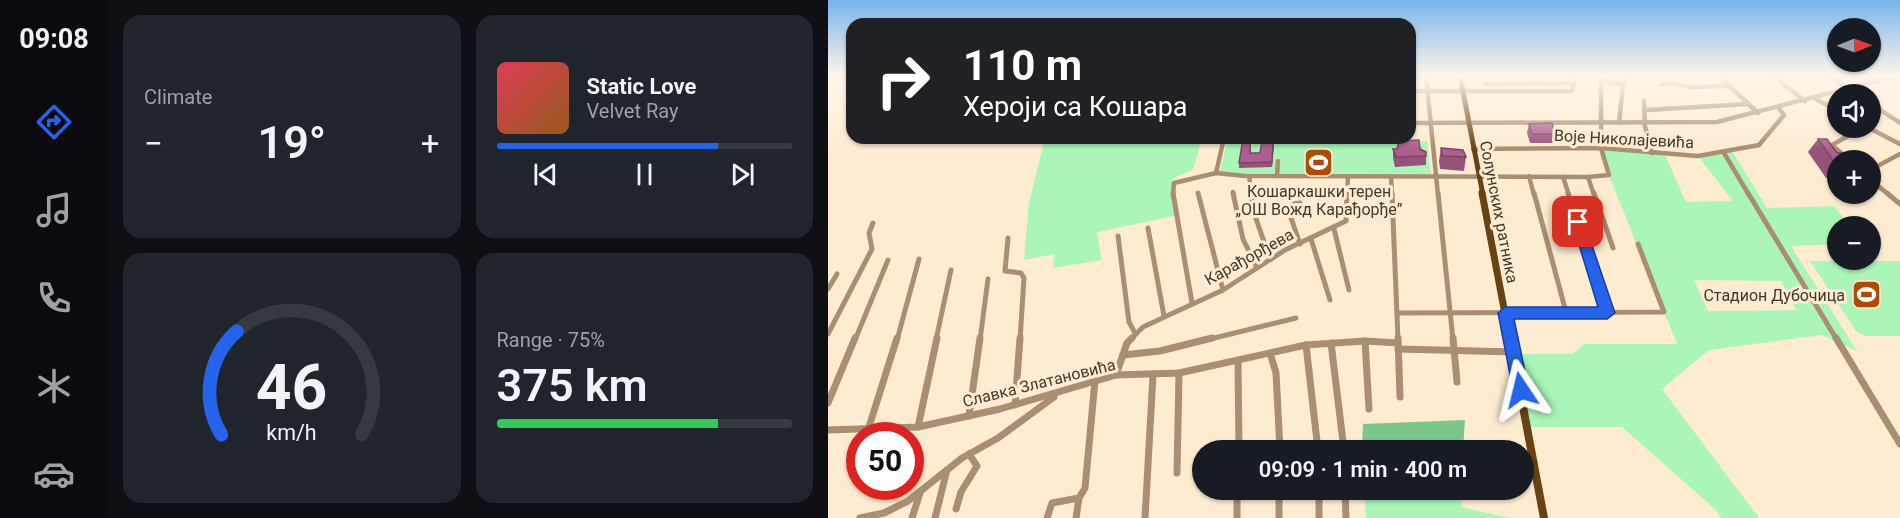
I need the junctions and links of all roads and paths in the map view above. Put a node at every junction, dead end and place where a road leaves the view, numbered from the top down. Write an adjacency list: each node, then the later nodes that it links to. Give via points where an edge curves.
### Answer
1 (1429, 100): 14 (street)
2 (1464, 100): 15 (main road, Солунских ратника)
3 (1602, 100): 16 (street)
4 (1621, 100): 17 (street)
5 (1744, 100): 8 (street)
6 (1644, 101): 10 (street)
7 (1805, 101): 9 (street)
8 (1748, 104): 10 (street); 12 (street)
9 (1778, 107): 12 (street); 28 (street, Воје Николајевића, via 1784,115 1759,145)
10 (1646, 110): 18 (street)
11 (1881, 110): 19 (street)
12 (1758, 113): 18 (street, via 1711,122)
13 (1416, 123): 14 (street)
14 (1430, 123): 15 (street); 37 (street)
15 (1468, 123): 16 (street); 24 (main road, Солунских ратника)
16 (1603, 123): 17 (street); 25 (street)
17 (1619, 123): 18 (street)
18 (1644, 123): 27 (street)
19 (1900, 123)
20 (1881, 134): 22 (street)
21 (1844, 138): 26 (street, via 1832,145)
22 (1900, 143)
23 (1223, 144): 32 (street)
24 (1473, 148): 25 (street, Воје Николајевића); 38 (main road, Солунских ратника)
25 (1601, 148): 27 (street, Воје Николајевића); 41 (street, via 1609,175)
26 (1838, 150)
27 (1652, 153): 28 (street, Воје Николајевића)
28 (1724, 153): 106 (street)
29 (1900, 154): 31 (street)
30 (1278, 161): 34 (street)
31 (1881, 164)
32 (1216, 173): 33 (street); 67 (street, via 1172,184)
33 (1249, 176): 34 (street); 57 (street, via 1254,213)
34 (1276, 176): 35 (street)
35 (1348, 176): 36 (street); 49 (street, via 1346,221)
36 (1391, 176): 37 (street); 69 (street)
37 (1435, 176): 38 (street); 70 (street)
38 (1478, 176): 39 (street); 71 (main road, Солунских ратника)
39 (1529, 176): 40 (street); 68 (street)
40 (1563, 177): 41 (street); 72 (street)
41 (1588, 177): 55 (street)
42 (1881, 188): 46 (street)
43 (1233, 192): 59 (street, via 1243,239)
44 (1198, 193): 64 (street)
45 (1300, 203): 53 (street, via 1288,208)
46 (1900, 204)
47 (873, 223): 76 (street, via 869,233 872,249)
48 (1148, 228): 73 (street)
49 (1334, 229): 52 (street, Карађорђева); 65 (street)
50 (1118, 236): 75 (street, via 1129,322)
51 (1008, 238): 94 (street, via 1005,271 1021,273 1024,278)
52 (1311, 239): 53 (street, Карађорђева); 66 (street)
53 (1300, 243): 57 (street, Карађорђева)
54 (1638, 244): 72 (street, via 1664,312)
55 (1613, 248)
56 (919, 259): 97 (street)
57 (1270, 259): 59 (street, Карађорђева)
58 (888, 260): 93 (street)
59 (1257, 268): 64 (street, Карађорђева)
60 (951, 270): 98 (street)
61 (837, 274): 63 (street)
62 (988, 279): 96 (street)
63 (828, 290)
64 (1223, 290): 67 (street, Карађорђева)
65 (1349, 290)
66 (1330, 300)
67 (1192, 303): 73 (street, Карађорђева)
68 (1566, 312): 71 (street); 72 (street)
69 (1397, 313): 70 (street); 80 (street)
70 (1449, 313): 71 (street); 81 (street)
71 (1505, 313): 82 (main road, Солунских ратника)
72 (1607, 313)
73 (1164, 316): 75 (street, Карађорђева)
74 (1296, 318): 84 (street, via 1160,351)
75 (1135, 333): 84 (street)
76 (828, 334)
77 (1365, 341): 78 (street, Славка Златановића); 80 (street, Славка Златановића); 95 (street)
78 (1331, 343): 79 (street, Славка Златановића); 105 (street)
79 (1306, 345): 83 (street, Славка Златановића); 104 (street)
80 (1398, 346): 81 (street, Славка Златановића); 92 (street)
81 (1452, 349): 82 (street, Славка Златановића); 90 (street)
82 (1514, 352): 129 (main road, Солунских ратника)
83 (1270, 353): 85 (street, Славка Златановића); 103 (street, via 1276,373)
84 (1123, 355): 87 (street)
85 (1238, 360): 86 (street, Славка Златановића); 102 (street)
86 (1179, 373): 88 (street, Славка Златановића); 109 (street)
87 (1116, 375): 88 (street, Славка Златановића); 89 (street, Славка Златановића)
88 (1153, 375): 124 (street)
89 (1095, 381): 91 (street, Славка Златановића); 111 (street, via 1087,478)
90 (1457, 382)
91 (1057, 394): 94 (street, Славка Златановића); 107 (street, via 998,438)
92 (1400, 397)
93 (828, 403)
94 (1016, 405): 96 (street, Славка Златановића)
95 (1369, 409)
96 (969, 416): 99 (street, Славка Златановића)
97 (871, 422)
98 (919, 422)
99 (924, 426)
100 (828, 430): 101 (street, Славка Златановића)
101 (846, 430)
102 (1239, 440)
103 (1279, 440)
104 (1317, 440)
105 (1343, 440)
106 (1900, 444)
107 (969, 454): 108 (street); 118 (street, via 977,466)
108 (947, 470): 110 (street); 121 (street)
109 (1176, 473)
110 (924, 490)
111 (1079, 498): 122 (street, via 1053,503); 123 (street)
112 (907, 500): 119 (street, via 884,513)
113 (918, 500): 120 (street)
114 (1237, 500): 125 (street)
115 (1279, 500): 126 (street)
116 (1319, 500): 127 (street)
117 (1345, 500): 128 (street)
118 (956, 509)
119 (860, 518)
120 (912, 518)
121 (935, 518)
122 (1047, 518)
123 (1076, 518)
124 (1145, 518)
125 (1237, 518)
126 (1279, 518)
127 (1319, 518)
128 (1346, 518)
129 (1544, 518)

